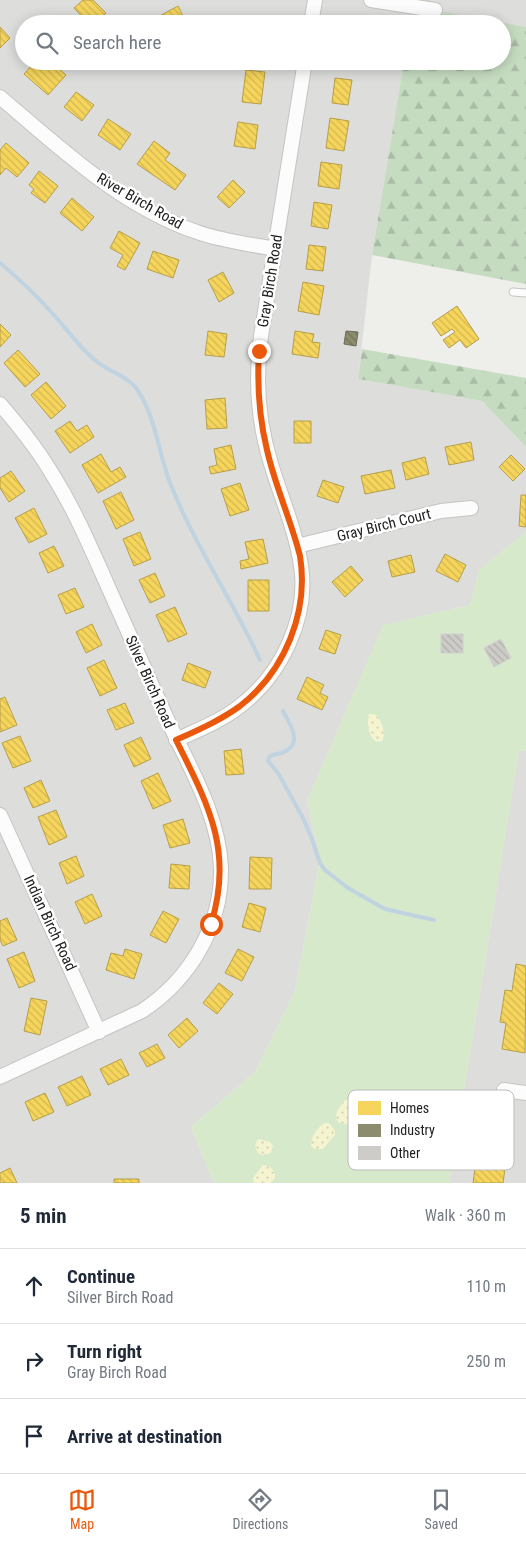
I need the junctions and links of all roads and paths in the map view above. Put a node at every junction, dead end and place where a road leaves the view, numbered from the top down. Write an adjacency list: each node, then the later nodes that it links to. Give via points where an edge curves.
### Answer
1 (315, 0): 4 (street)
2 (371, 0): 3 (street)
3 (435, 10)
4 (313, 15)
5 (304, 70): 7 (street, Gray Birch Road)
6 (0, 97): 7 (street, River Birch Road, via 99,180 144,207 199,233)
7 (275, 249): 12 (street, Gray Birch Road, via 259,351 258,393 267,451)
8 (513, 292): 9 (lane)
9 (526, 293)
10 (0, 404): 13 (street, Silver Birch Road, via 37,450 72,507)
11 (471, 508): 12 (street, Gray Birch Court, via 441,511)
12 (297, 546): 13 (street, Gray Birch Road, via 302,568 302,597 290,639 272,673 241,705)
13 (176, 740): 15 (street, Silver Birch Road, via 214,825 221,869 215,910 200,950 174,985 142,1011)
14 (0, 815): 15 (street, Indian Birch Road)
15 (99, 1032): 16 (street, Silver Birch Road)
16 (0, 1076)

